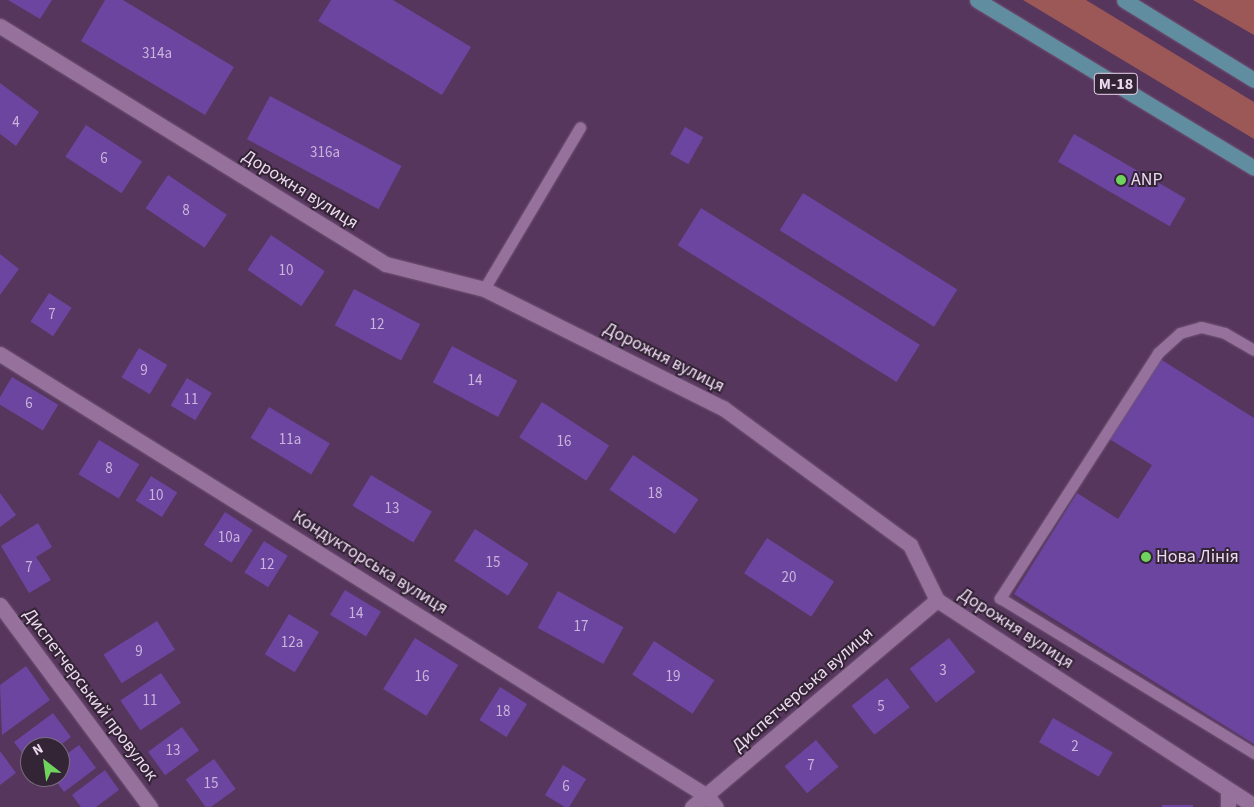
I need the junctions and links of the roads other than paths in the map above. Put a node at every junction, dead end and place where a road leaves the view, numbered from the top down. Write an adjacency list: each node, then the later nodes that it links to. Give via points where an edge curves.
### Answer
1 (977, 0): 6 (main road, М-18)
2 (1124, 0): 4 (main road)
3 (0, 26): 7 (street, Дорожня вулиця, via 386,264)
4 (1254, 80)
5 (580, 127): 7 (lane)
6 (1254, 168)
7 (484, 289): 10 (street, Дорожня вулиця, via 723,408 910,545)
8 (1254, 350): 12 (lane, via 1225,333 1201,327 1180,333 1158,352 1000,598)
9 (0, 354): 14 (street, Кондукторська вулиця)
10 (937, 600): 13 (street, Дорожня вулиця); 14 (street, Диспетчерська вулиця)
11 (0, 605): 16 (street, Диспетчерський провулок)
12 (1254, 753)
13 (1228, 799): 15 (street, Дорожня вулиця)
14 (712, 802): 17 (street, Диспетчерська вулиця)
15 (1254, 806)
16 (150, 807)
17 (692, 807)

